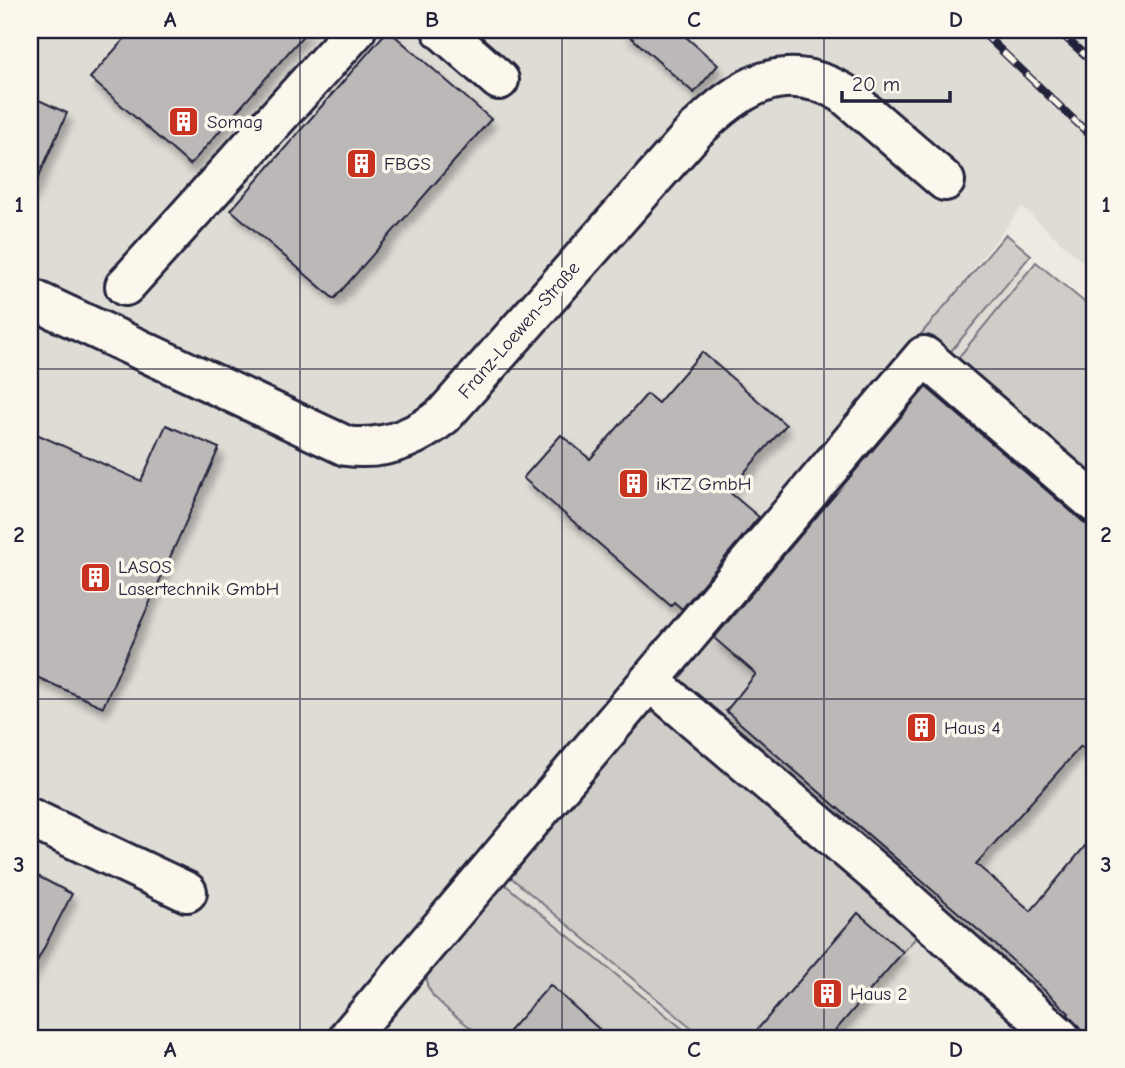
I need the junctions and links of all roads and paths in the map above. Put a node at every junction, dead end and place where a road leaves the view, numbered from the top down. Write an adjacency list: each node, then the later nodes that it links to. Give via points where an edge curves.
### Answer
1 (356, 30): 5 (street)
2 (442, 30): 3 (street)
3 (499, 80)
4 (945, 181): 6 (street, Franz-Loewen-Straße, via 830,85 793,78 754,84 733,96 695,131 444,415 413,436 378,447 346,446)
5 (125, 286)
6 (30, 298)
7 (1095, 503): 8 (street, via 924,356)
8 (651, 682): 11 (street); 12 (street)
9 (30, 818): 10 (street)
10 (187, 892)
11 (349, 1035)
12 (1061, 1038)

